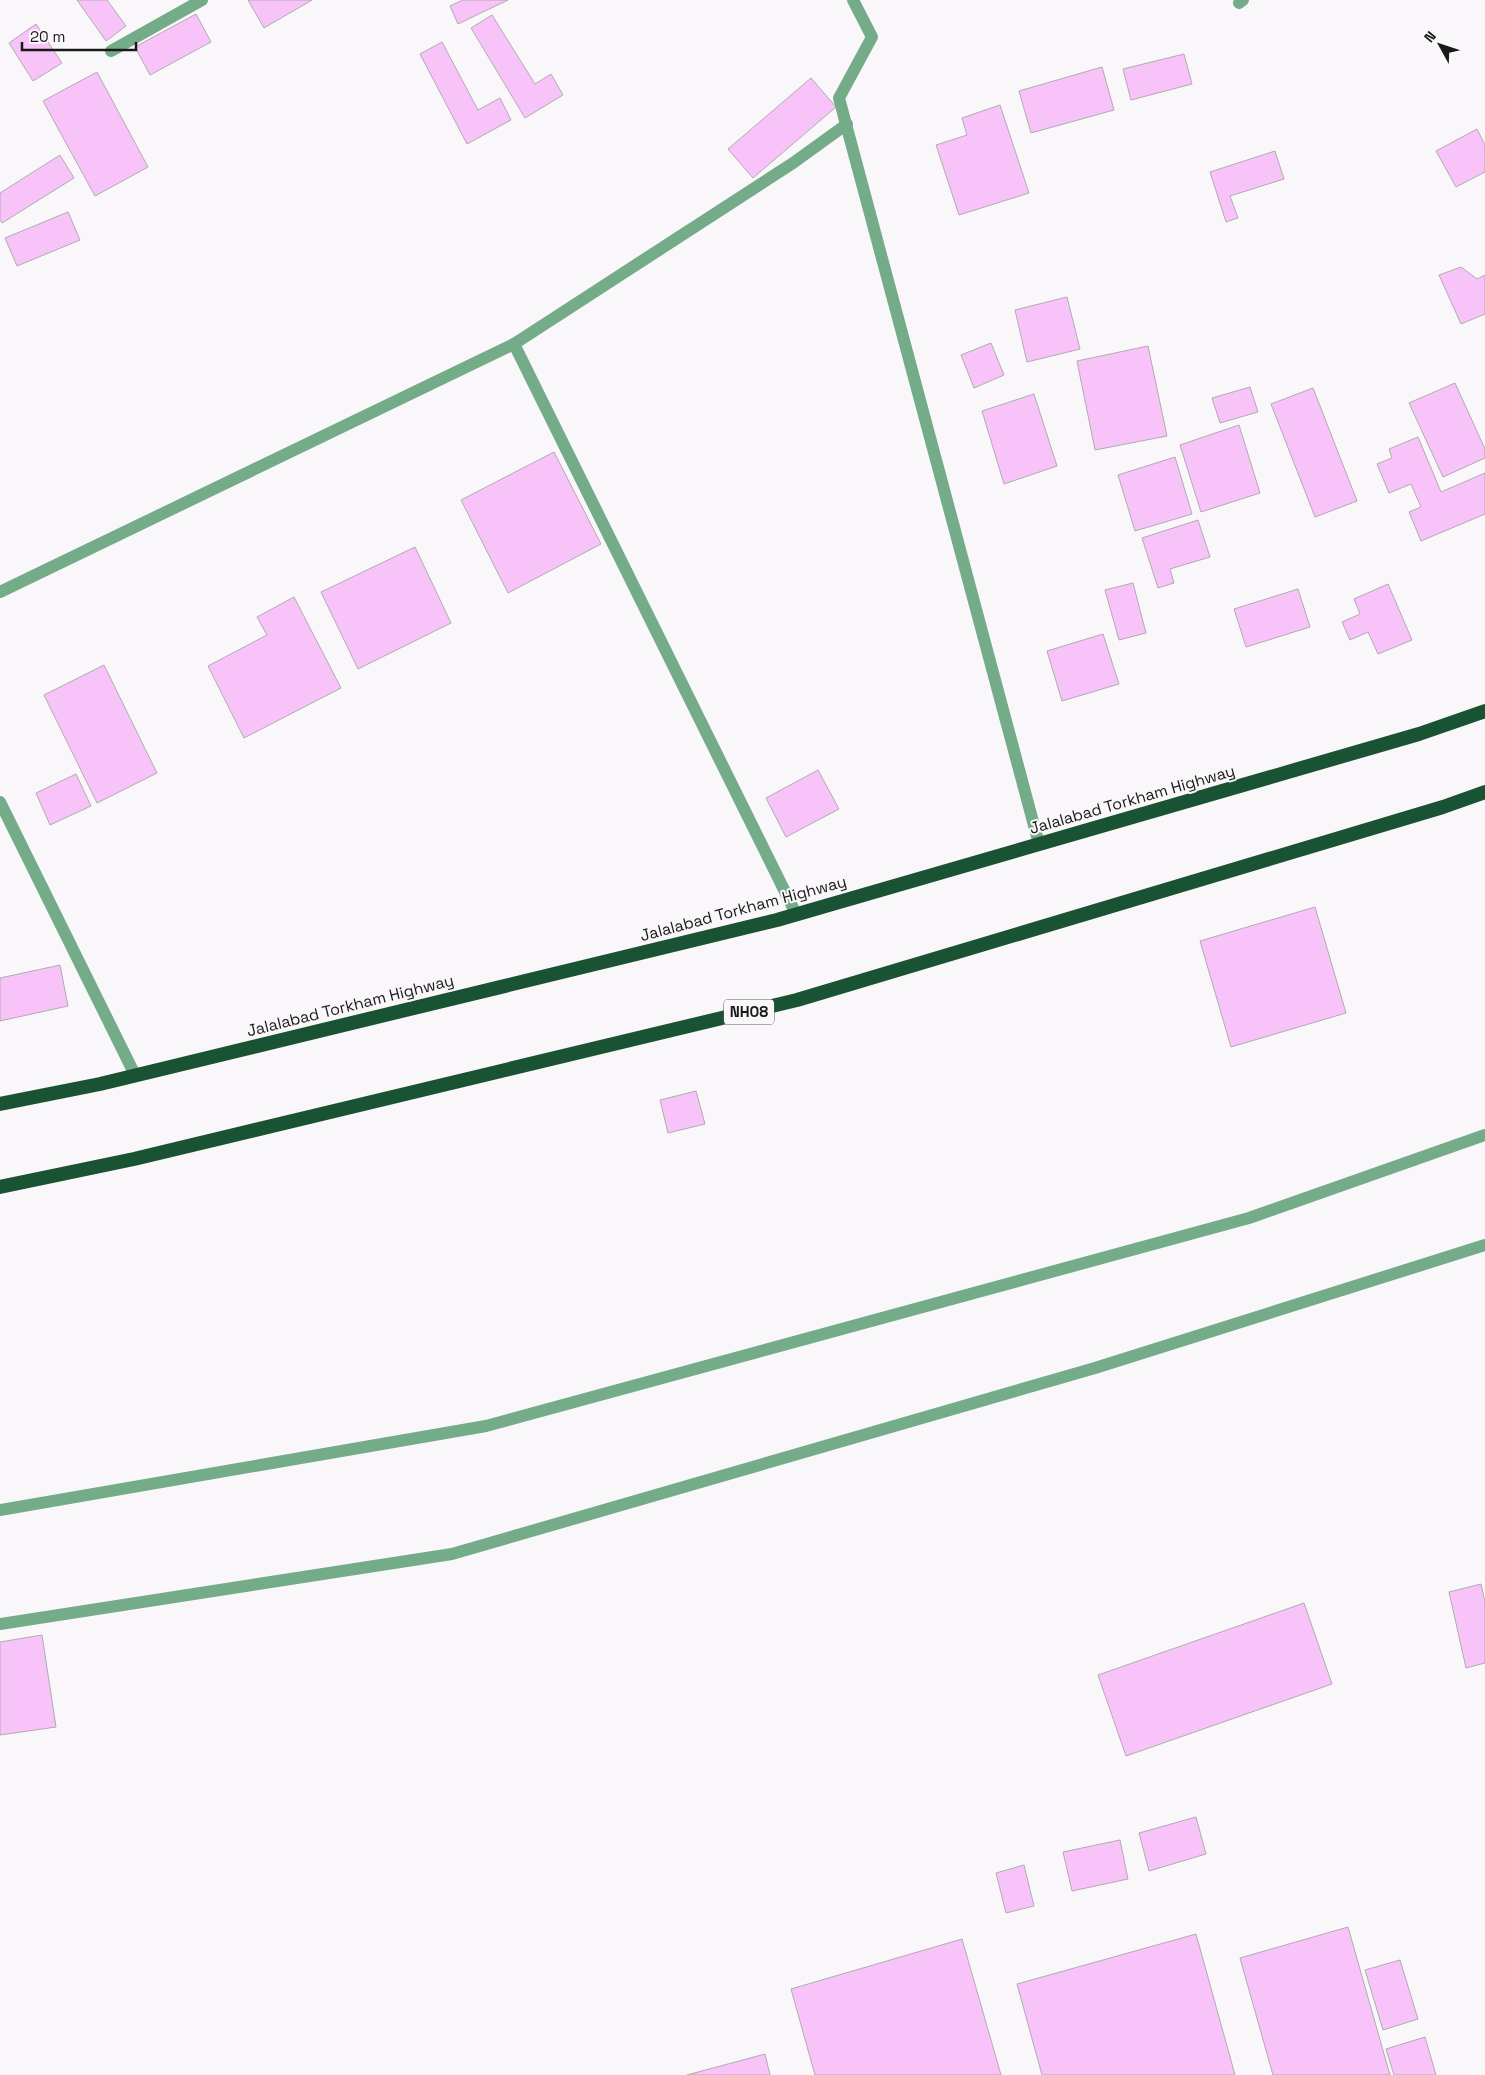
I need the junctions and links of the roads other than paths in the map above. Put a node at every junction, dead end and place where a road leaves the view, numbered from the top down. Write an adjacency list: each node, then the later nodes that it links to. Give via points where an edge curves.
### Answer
1 (202, 0): 3 (street)
2 (853, 0): 4 (street, via 872,37 839,98)
3 (111, 51)
4 (846, 124): 5 (street, via 793,163); 10 (street)
5 (514, 344): 6 (street); 11 (street)
6 (0, 592)
7 (1485, 711): 10 (highway, Jalalabad Torkham Highway, via 1419,734)
8 (1485, 792): 15 (highway, NH08, via 797,1000 134,1159)
9 (0, 802): 12 (street)
10 (1038, 844): 11 (highway, Jalalabad Torkham Highway)
11 (796, 914): 12 (highway, Jalalabad Torkham Highway)
12 (135, 1075): 13 (highway, Jalalabad Torkham Highway)
13 (0, 1104)
14 (1485, 1135): 17 (street, via 1249,1218 486,1426)
15 (0, 1187)
16 (1485, 1245): 18 (street, via 1095,1368 452,1554)
17 (0, 1510)
18 (0, 1624)

